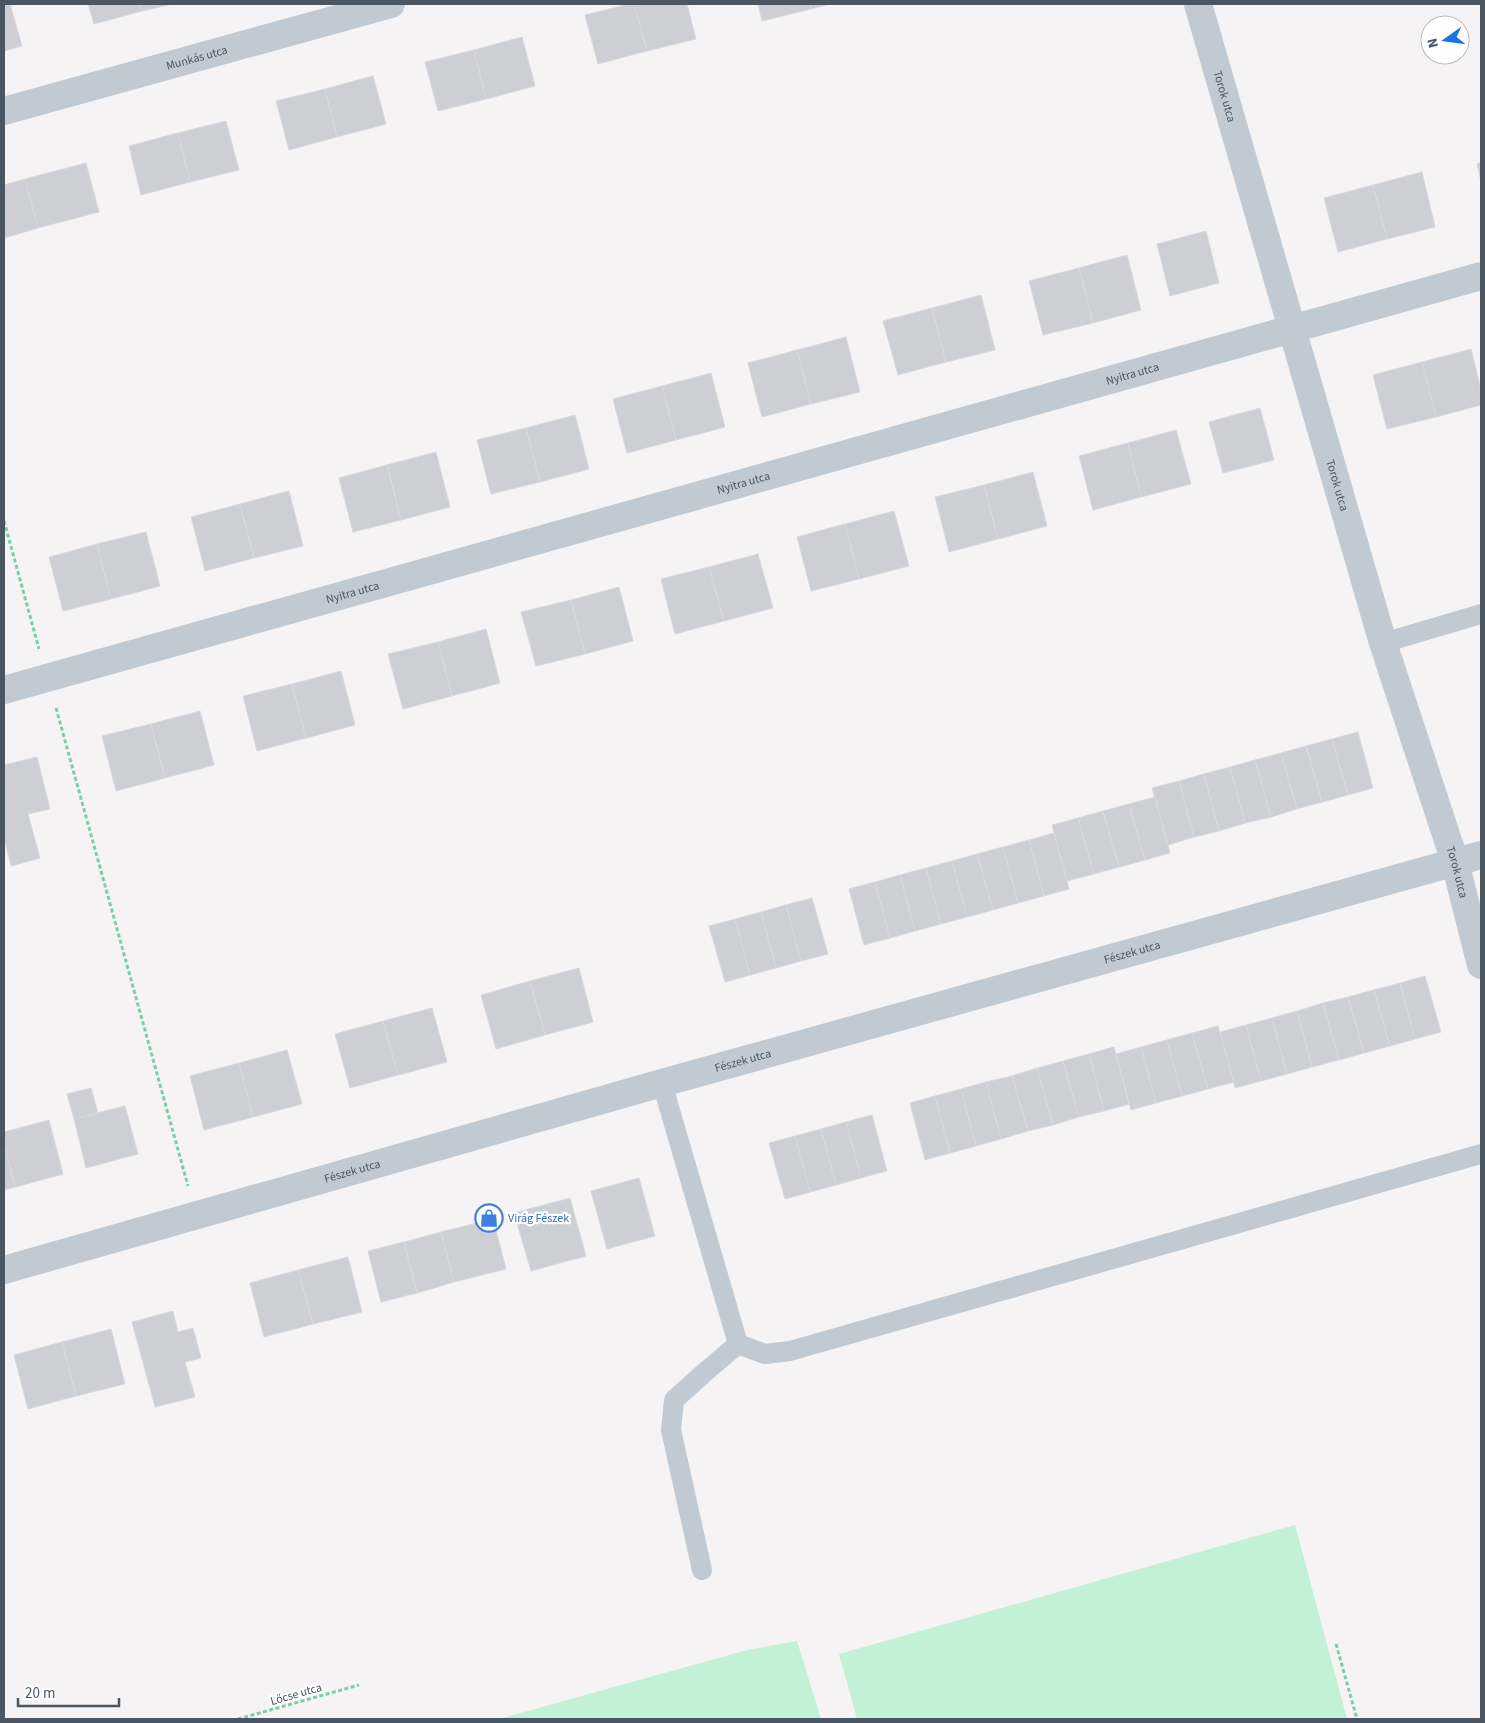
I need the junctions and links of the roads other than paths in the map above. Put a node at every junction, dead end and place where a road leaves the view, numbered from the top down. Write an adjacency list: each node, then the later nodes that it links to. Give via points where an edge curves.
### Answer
1 (391, 4): 3 (street, Munkás utca)
2 (1198, 4): 5 (street, Torok utca)
3 (4, 111)
4 (1481, 276): 5 (street, Nyitra utca)
5 (1292, 328): 7 (street, Torok utca); 8 (street, Nyitra utca)
6 (1481, 614): 7 (lane)
7 (1383, 642): 10 (street, Torok utca)
8 (4, 690)
9 (1481, 855): 10 (street, Fészek utca)
10 (1455, 862): 11 (street, Torok utca); 12 (street, Fészek utca)
11 (1481, 965)
12 (662, 1083): 14 (street, Fészek utca); 15 (lane)
13 (1481, 1154): 15 (lane, via 790,1351 764,1354)
14 (4, 1270)
15 (738, 1344): 16 (lane, via 674,1400 671,1430)
16 (702, 1570)

